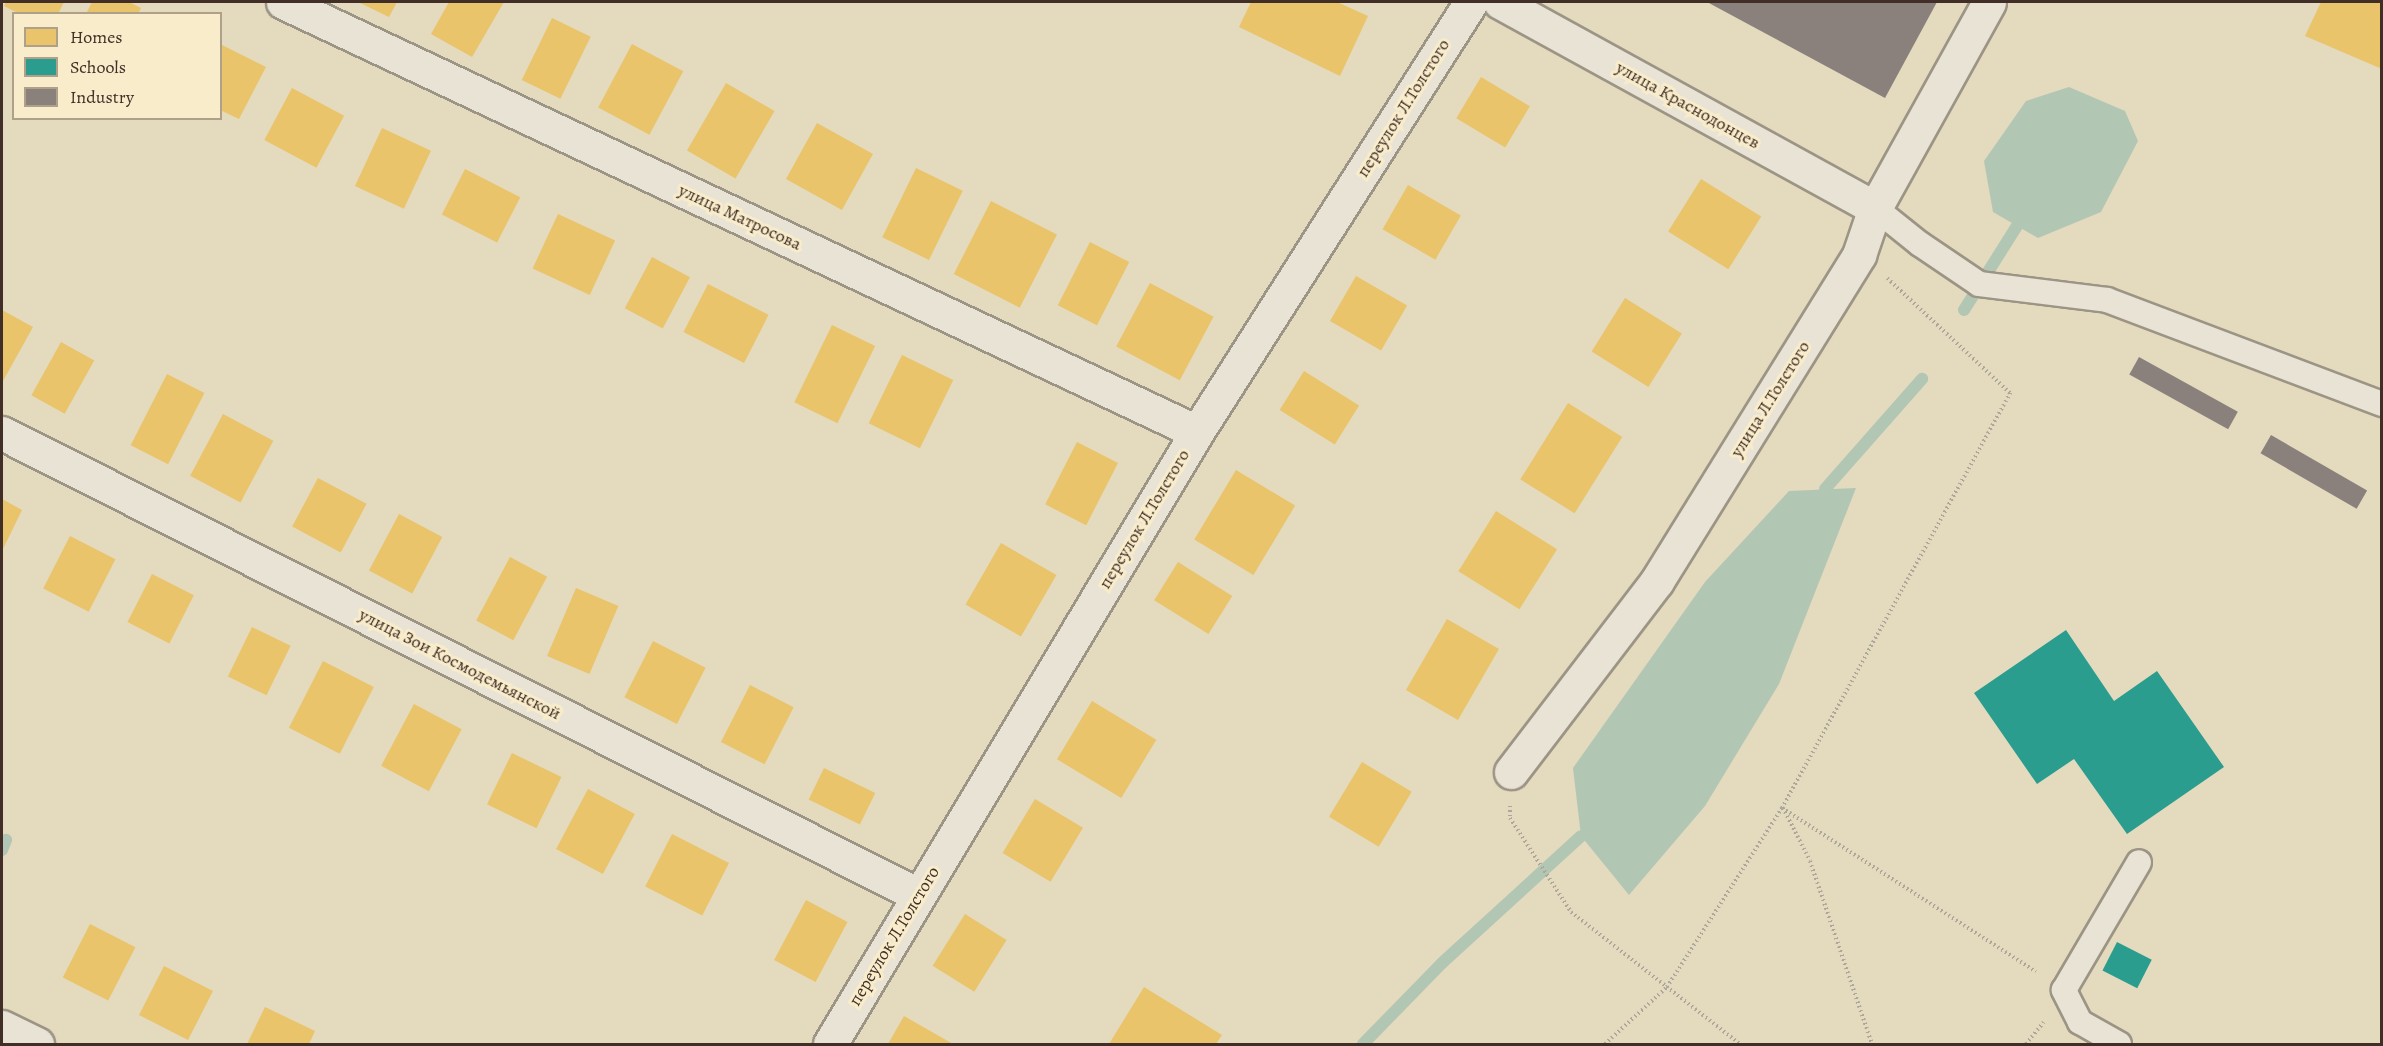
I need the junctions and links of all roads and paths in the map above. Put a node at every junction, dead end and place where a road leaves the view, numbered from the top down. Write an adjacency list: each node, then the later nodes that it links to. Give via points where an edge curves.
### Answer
1 (283, 2): 8 (street, улица Матросова)
2 (1471, 2): 8 (street, переулок Л.Толстого)
3 (1500, 2): 5 (street, улица Краснодонцев)
4 (1989, 2): 5 (street, улица Л.Толстого)
5 (1875, 207): 6 (street, улица Л.Толстого); 7 (lane, via 1979,284 2107,300)
6 (1859, 255): 10 (street, улица Л.Толстого, via 1657,581); 11 (path, via 2010,393)
7 (2382, 404)
8 (1197, 432): 13 (street, переулок Л.Толстого)
9 (2, 433): 13 (street, улица Зои Космодемьянской)
10 (1511, 772): 14 (path, via 1510,818 1571,912)
11 (1782, 808): 14 (path); 15 (path); 21 (path, via 1810,861)
12 (2139, 862): 15 (lane)
13 (918, 895): 18 (street, переулок Л.Толстого)
14 (1667, 987): 19 (path); 20 (path)
15 (2064, 990): 22 (lane, via 2080,1022)
16 (2, 1027): 17 (street)
17 (38, 1044)
18 (830, 1044)
19 (1605, 1044)
20 (1740, 1044)
21 (1872, 1044)
22 (2119, 1044)

